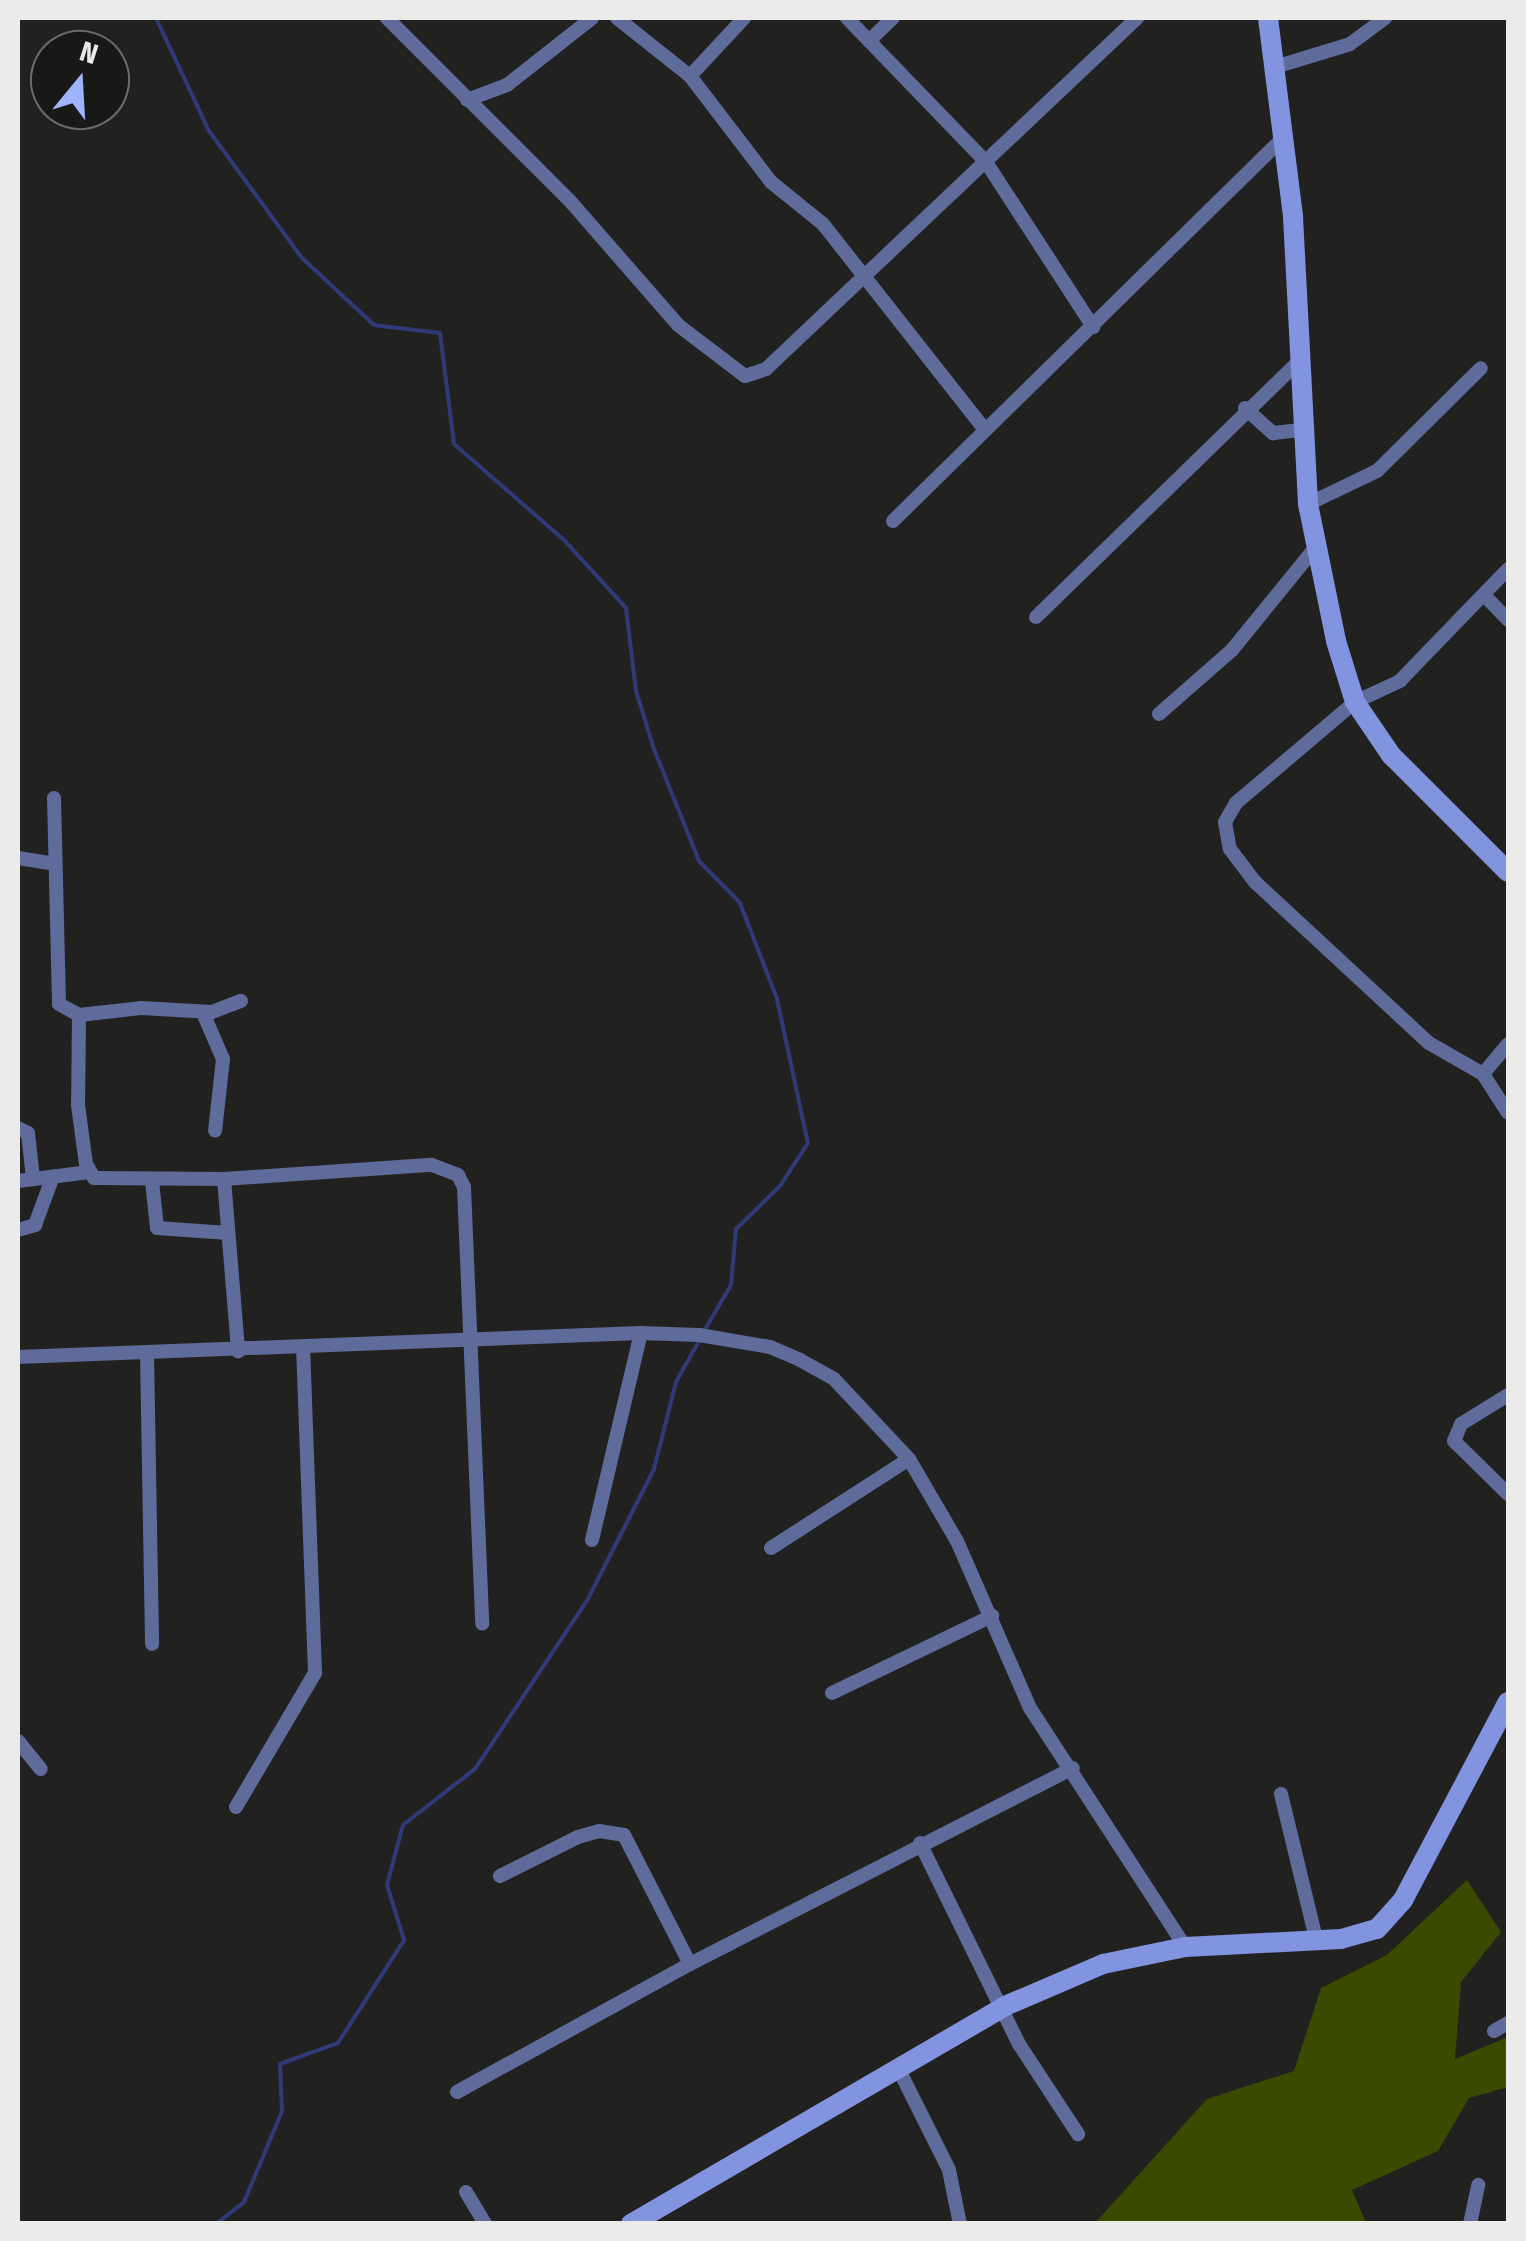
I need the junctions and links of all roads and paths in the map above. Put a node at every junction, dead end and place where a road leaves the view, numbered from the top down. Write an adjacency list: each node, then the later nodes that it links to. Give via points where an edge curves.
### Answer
1 (386, 18): 13 (street)
2 (592, 18): 13 (street, via 507,85)
3 (617, 18): 12 (street)
4 (744, 18): 12 (street)
5 (847, 18): 10 (street)
6 (893, 18): 10 (street)
7 (1138, 18): 15 (street)
8 (1268, 18): 11 (street)
9 (1385, 18): 11 (street, via 1360,40)
10 (869, 41): 15 (street)
11 (1276, 66): 14 (street)
12 (690, 76): 16 (street, via 772,182 823,224)
13 (467, 100): 16 (street, via 570,201 678,325 730,370 745,376 766,369)
14 (1282, 139): 17 (street); 18 (street)
15 (986, 162): 16 (street); 17 (street)
16 (865, 274): 21 (street)
17 (1093, 327): 21 (street)
18 (1301, 359): 20 (street); 22 (street)
19 (1482, 368): 23 (street, via 1377,471)
20 (1245, 408): 22 (street, via 1273,433); 28 (street)
21 (985, 430): 24 (street)
22 (1304, 430): 23 (street)
23 (1308, 504): 25 (street)
24 (893, 521)
25 (1315, 548): 30 (street); 31 (street, via 1232,650)
26 (1508, 569): 27 (street)
27 (1484, 596): 29 (street); 30 (street, via 1400,681)
28 (1036, 618)
29 (1508, 620)
30 (1356, 702): 35 (street, via 1438,809); 40 (street, via 1236,803 1225,822 1230,849 1256,882 1428,1043)
31 (1158, 714)
32 (54, 798): 34 (street)
33 (18, 858): 34 (street)
34 (55, 864): 38 (street, via 56,998)
35 (1508, 872)
36 (241, 1001): 37 (street)
37 (203, 1012): 38 (street, via 141,1008); 43 (street, via 223,1059)
38 (80, 1016): 44 (street, via 78,1105)
39 (1508, 1044): 40 (street)
40 (1483, 1074): 41 (street)
41 (1508, 1113)
42 (18, 1128): 45 (street, via 28,1133)
43 (215, 1131)
44 (89, 1172): 46 (street); 48 (street, via 105,1182)
45 (25, 1179): 46 (street)
46 (52, 1179): 49 (street, via 36,1226)
47 (224, 1180): 48 (street); 50 (street); 52 (street, via 432,1165 458,1175 464,1187)
48 (152, 1181): 50 (street, via 156,1228)
49 (18, 1230)
50 (228, 1233): 54 (street)
51 (641, 1333): 52 (street); 58 (street, via 770,1346 834,1379); 60 (street)
52 (469, 1340): 53 (street); 63 (street)
53 (303, 1350): 54 (street); 71 (street, via 315,1673)
54 (238, 1352): 55 (street)
55 (147, 1353): 56 (street); 64 (street)
56 (18, 1356)
57 (1508, 1395): 59 (street, via 1461,1424 1454,1440)
58 (909, 1459): 61 (street); 62 (street, via 958,1540)
59 (1508, 1494)
60 (592, 1540)
61 (771, 1548)
62 (992, 1616): 65 (street); 68 (street, via 1030,1708)
63 (482, 1624)
64 (152, 1644)
65 (832, 1693)
66 (1508, 1702): 74 (street, via 1395,1913 1360,1935)
67 (18, 1742): 69 (street)
68 (1073, 1768): 72 (street); 75 (street)
69 (42, 1769)
70 (1281, 1794): 74 (street)
71 (236, 1806)
72 (920, 1844): 76 (street); 77 (street)
73 (500, 1876): 76 (street, via 599,1830 624,1835)
74 (1316, 1939): 75 (street)
75 (1185, 1947): 77 (street, via 1103,1964)
76 (690, 1964): 81 (street)
77 (1005, 2006): 80 (street); 82 (street, via 1020,2044)
78 (1508, 2023): 79 (street)
79 (1494, 2032)
80 (898, 2066): 86 (street); 87 (street, via 950,2170)
81 (457, 2092)
82 (1078, 2134)
83 (1478, 2185): 88 (street)
84 (466, 2192): 85 (street)
85 (485, 2224)
86 (631, 2224)
87 (960, 2224)
88 (1470, 2224)

